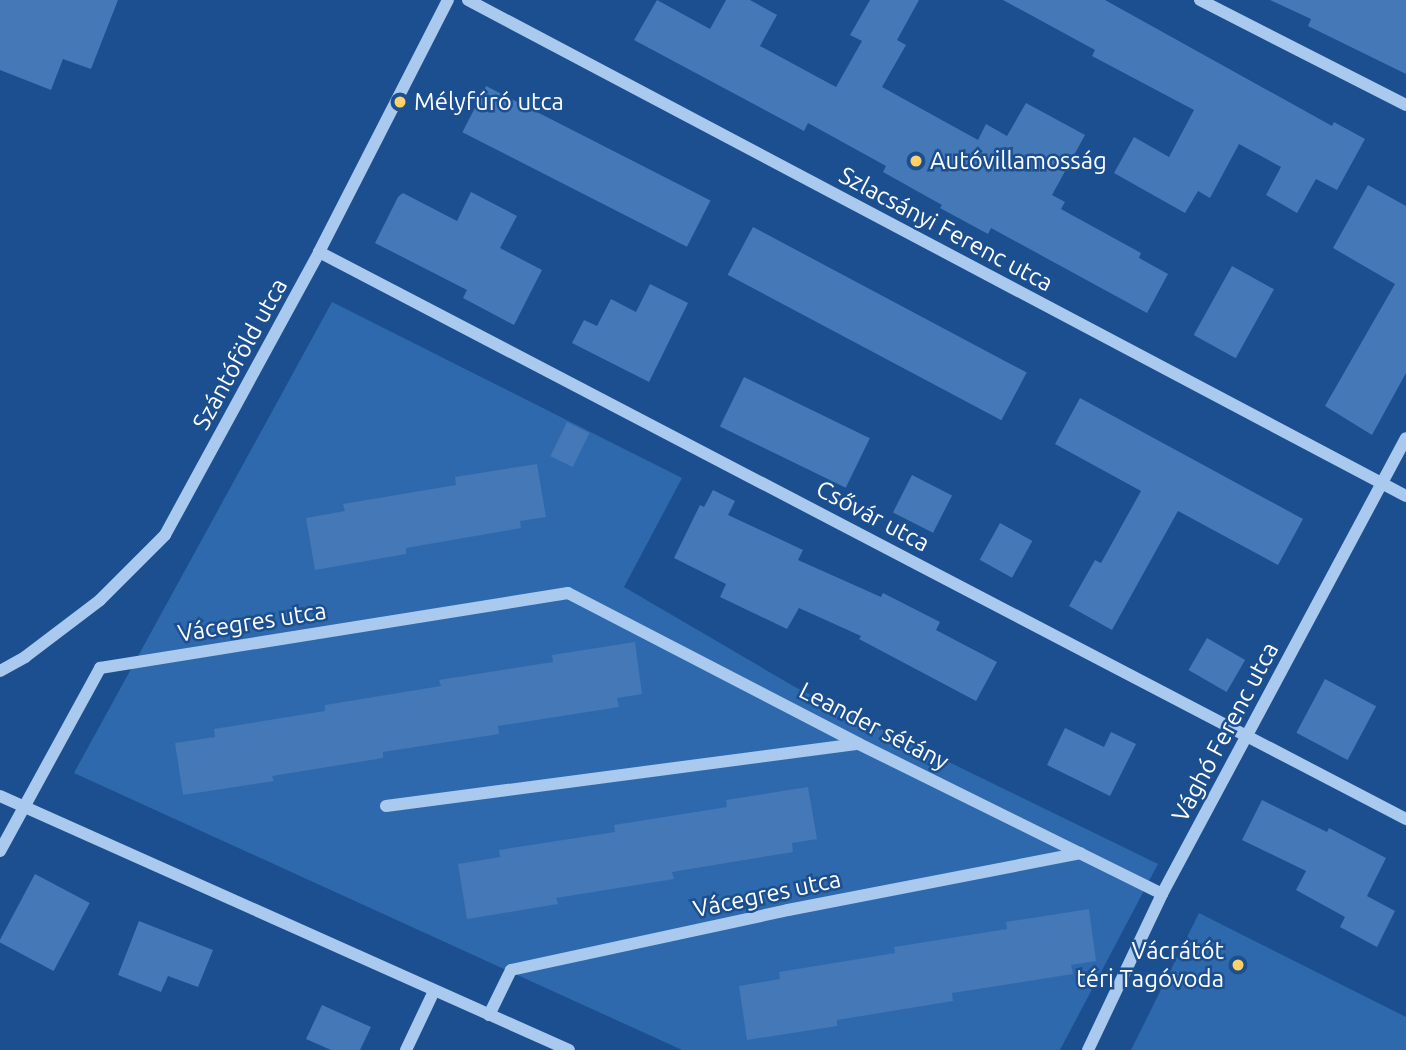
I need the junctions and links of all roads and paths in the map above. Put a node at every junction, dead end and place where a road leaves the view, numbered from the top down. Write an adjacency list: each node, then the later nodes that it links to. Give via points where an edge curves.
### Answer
1 (448, 0): 5 (street, Szántóföld utca)
2 (468, 0): 7 (street, Szlacsányi Ferenc utca)
3 (1199, 0): 4 (street)
4 (1406, 105)
5 (319, 252): 10 (street, Szántóföld utca, via 165,535 100,600); 11 (street, Csővár utca)
6 (1406, 438): 7 (street, Vághó Ferenc utca)
7 (1382, 483): 8 (street, Szlacsányi Ferenc utca); 11 (street, Vághó Ferenc utca)
8 (1406, 496)
9 (568, 593): 12 (street, Leander sétány); 15 (street, Vácegres utca, via 100,668)
10 (0, 671)
11 (1247, 735): 16 (street, Csővár utca); 19 (street, Vághó Ferenc utca)
12 (859, 744): 14 (street); 18 (street, Leander sétány)
13 (0, 796): 15 (street)
14 (386, 806)
15 (23, 807): 17 (street); 20 (street)
16 (1406, 819)
17 (0, 852)
18 (1082, 853): 19 (street, Leander sétány); 21 (street, Vácegres utca, via 511,970)
19 (1162, 894): 24 (street, Vághó Ferenc utca)
20 (434, 991): 21 (street); 22 (street)
21 (489, 1015): 23 (street)
22 (406, 1050)
23 (569, 1050)
24 (1088, 1050)

